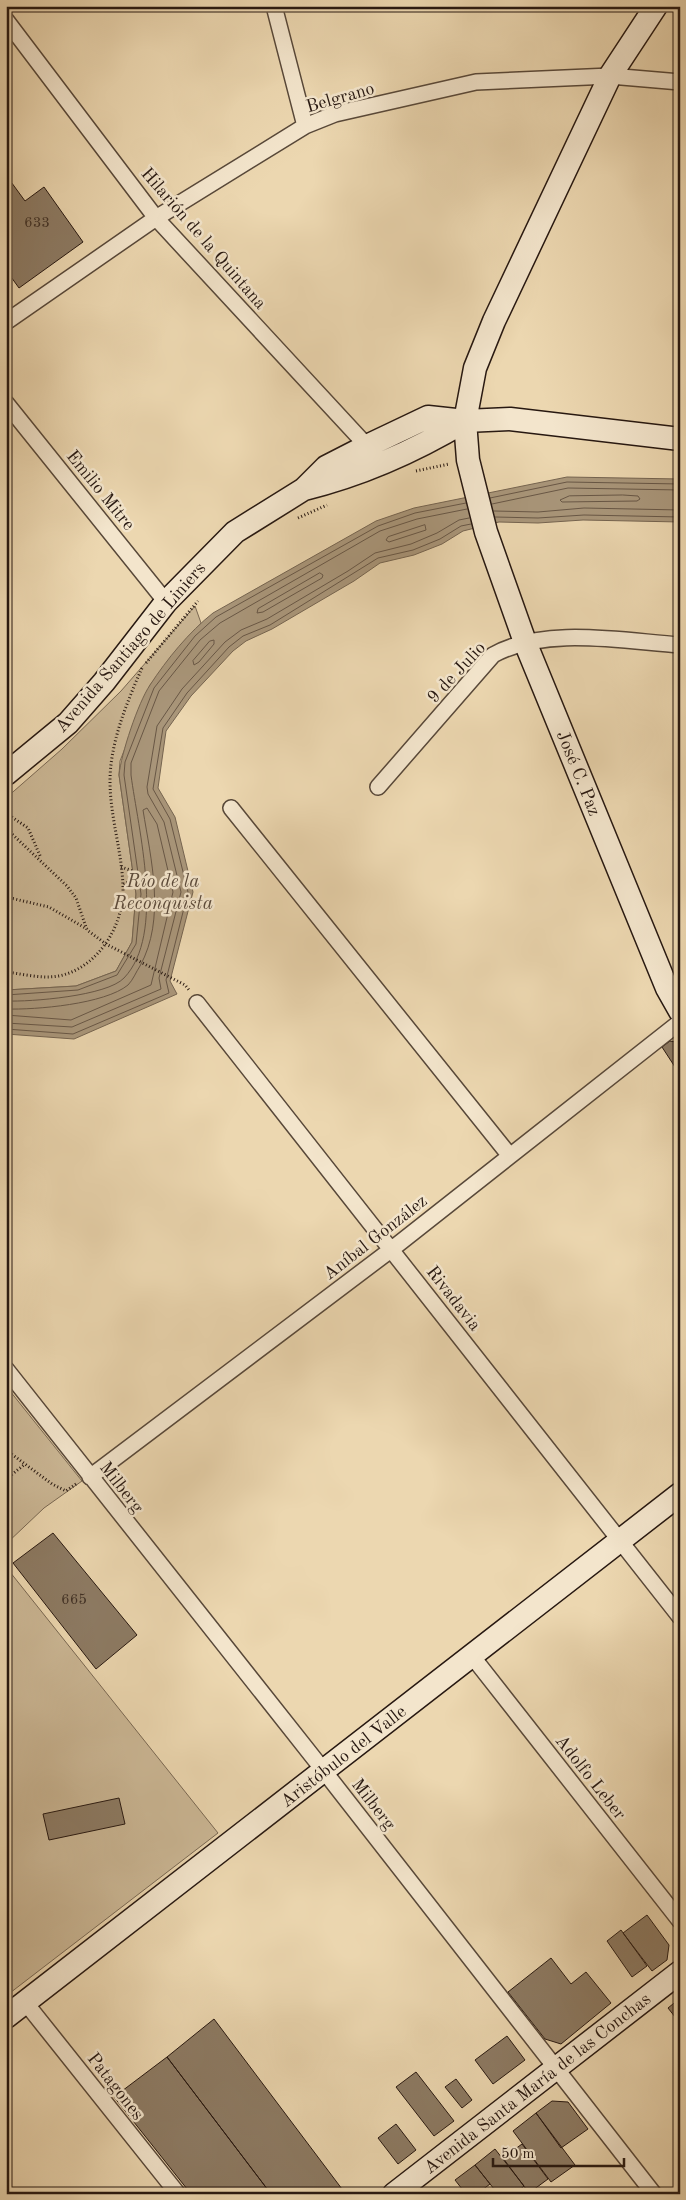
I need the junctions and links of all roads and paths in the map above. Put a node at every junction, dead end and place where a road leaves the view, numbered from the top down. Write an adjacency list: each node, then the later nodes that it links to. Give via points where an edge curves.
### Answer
1 (274, 6): 6 (street)
2 (656, 6): 4 (main road, José C. Paz)
3 (6, 20): 7 (street, Hilarión de la Quintana)
4 (610, 76): 5 (street, Belgrano); 6 (street, Belgrano, via 476,82 335,114); 10 (main road, José C. Paz, via 494,321 475,368)
5 (680, 82)
6 (305, 126): 7 (street, Belgrano)
7 (156, 218): 8 (street, Belgrano); 12 (street, Hilarión de la Quintana)
8 (6, 322)
9 (6, 402): 19 (street, Emilio Mitre)
10 (466, 421): 11 (main road, Avenida Santiago de Liniers, via 510,420); 12 (main road, Avenida Santiago de Liniers, via 428,417); 13 (main road, José C. Paz); 15 (main road, Avenida Santiago de Liniers, via 379,464 339,480)
11 (680, 439)
12 (367, 446): 15 (main road, Avenida Santiago de Liniers, via 326,467)
13 (470, 468): 14 (path); 20 (main road, José C. Paz, via 486,532)
14 (407, 473)
15 (304, 489): 19 (main road, Avenida Santiago de Liniers, via 235,532)
16 (328, 504): 17 (path)
17 (294, 520)
18 (202, 595): 28 (path, via 141,669 115,740 110,798)
19 (166, 602): 22 (main road, Avenida Santiago de Liniers, via 68,723)
20 (525, 642): 21 (street, 9 de Julio, via 555,637); 23 (street, 9 de Julio, via 493,655); 36 (main road, José C. Paz, via 667,988)
21 (680, 645)
22 (6, 774)
23 (378, 787)
24 (231, 808): 38 (street)
25 (6, 813): 27 (path, via 28,828)
26 (6, 822): 27 (path, via 12,834)
27 (42, 860): 31 (path, via 76,898)
28 (121, 867): 29 (path); 29 (path, via 135,874)
29 (123, 885): 32 (path, via 121,910)
30 (6, 898): 31 (path, via 49,907)
31 (87, 930): 32 (path)
32 (106, 944): 33 (path, via 92,959 62,975 43,977); 34 (path)
33 (6, 972)
34 (184, 985)
35 (198, 1003): 39 (street, Rivadavia)
36 (680, 1011)
37 (680, 1022): 38 (street, Aníbal González)
38 (510, 1156): 39 (street, Aníbal González)
39 (392, 1249): 43 (street, Aníbal González); 46 (street, Rivadavia)
40 (6, 1370): 43 (street, Milberg)
41 (6, 1450): 42 (path)
42 (24, 1465): 43 (path, via 66,1491); 44 (path)
43 (90, 1477): 49 (street, Milberg)
44 (6, 1479)
45 (680, 1494): 46 (main road, Aristóbulo del Valle)
46 (621, 1540): 47 (street, Rivadavia); 48 (main road, Aristóbulo del Valle)
47 (680, 1617)
48 (472, 1656): 49 (main road, Aristóbulo del Valle); 50 (street, Adolfo Leber)
49 (324, 1771): 52 (main road, Aristóbulo del Valle); 54 (street, Milberg)
50 (680, 1921)
51 (680, 1972): 54 (main road, Avenida Santa María de las Conchas)
52 (25, 2002): 53 (main road, Aristóbulo del Valle); 55 (street, Patagones)
53 (6, 2017)
54 (555, 2066): 56 (main road, Avenida Santa María de las Conchas); 57 (street, Milberg)
55 (178, 2194)
56 (394, 2194)
57 (654, 2194)

